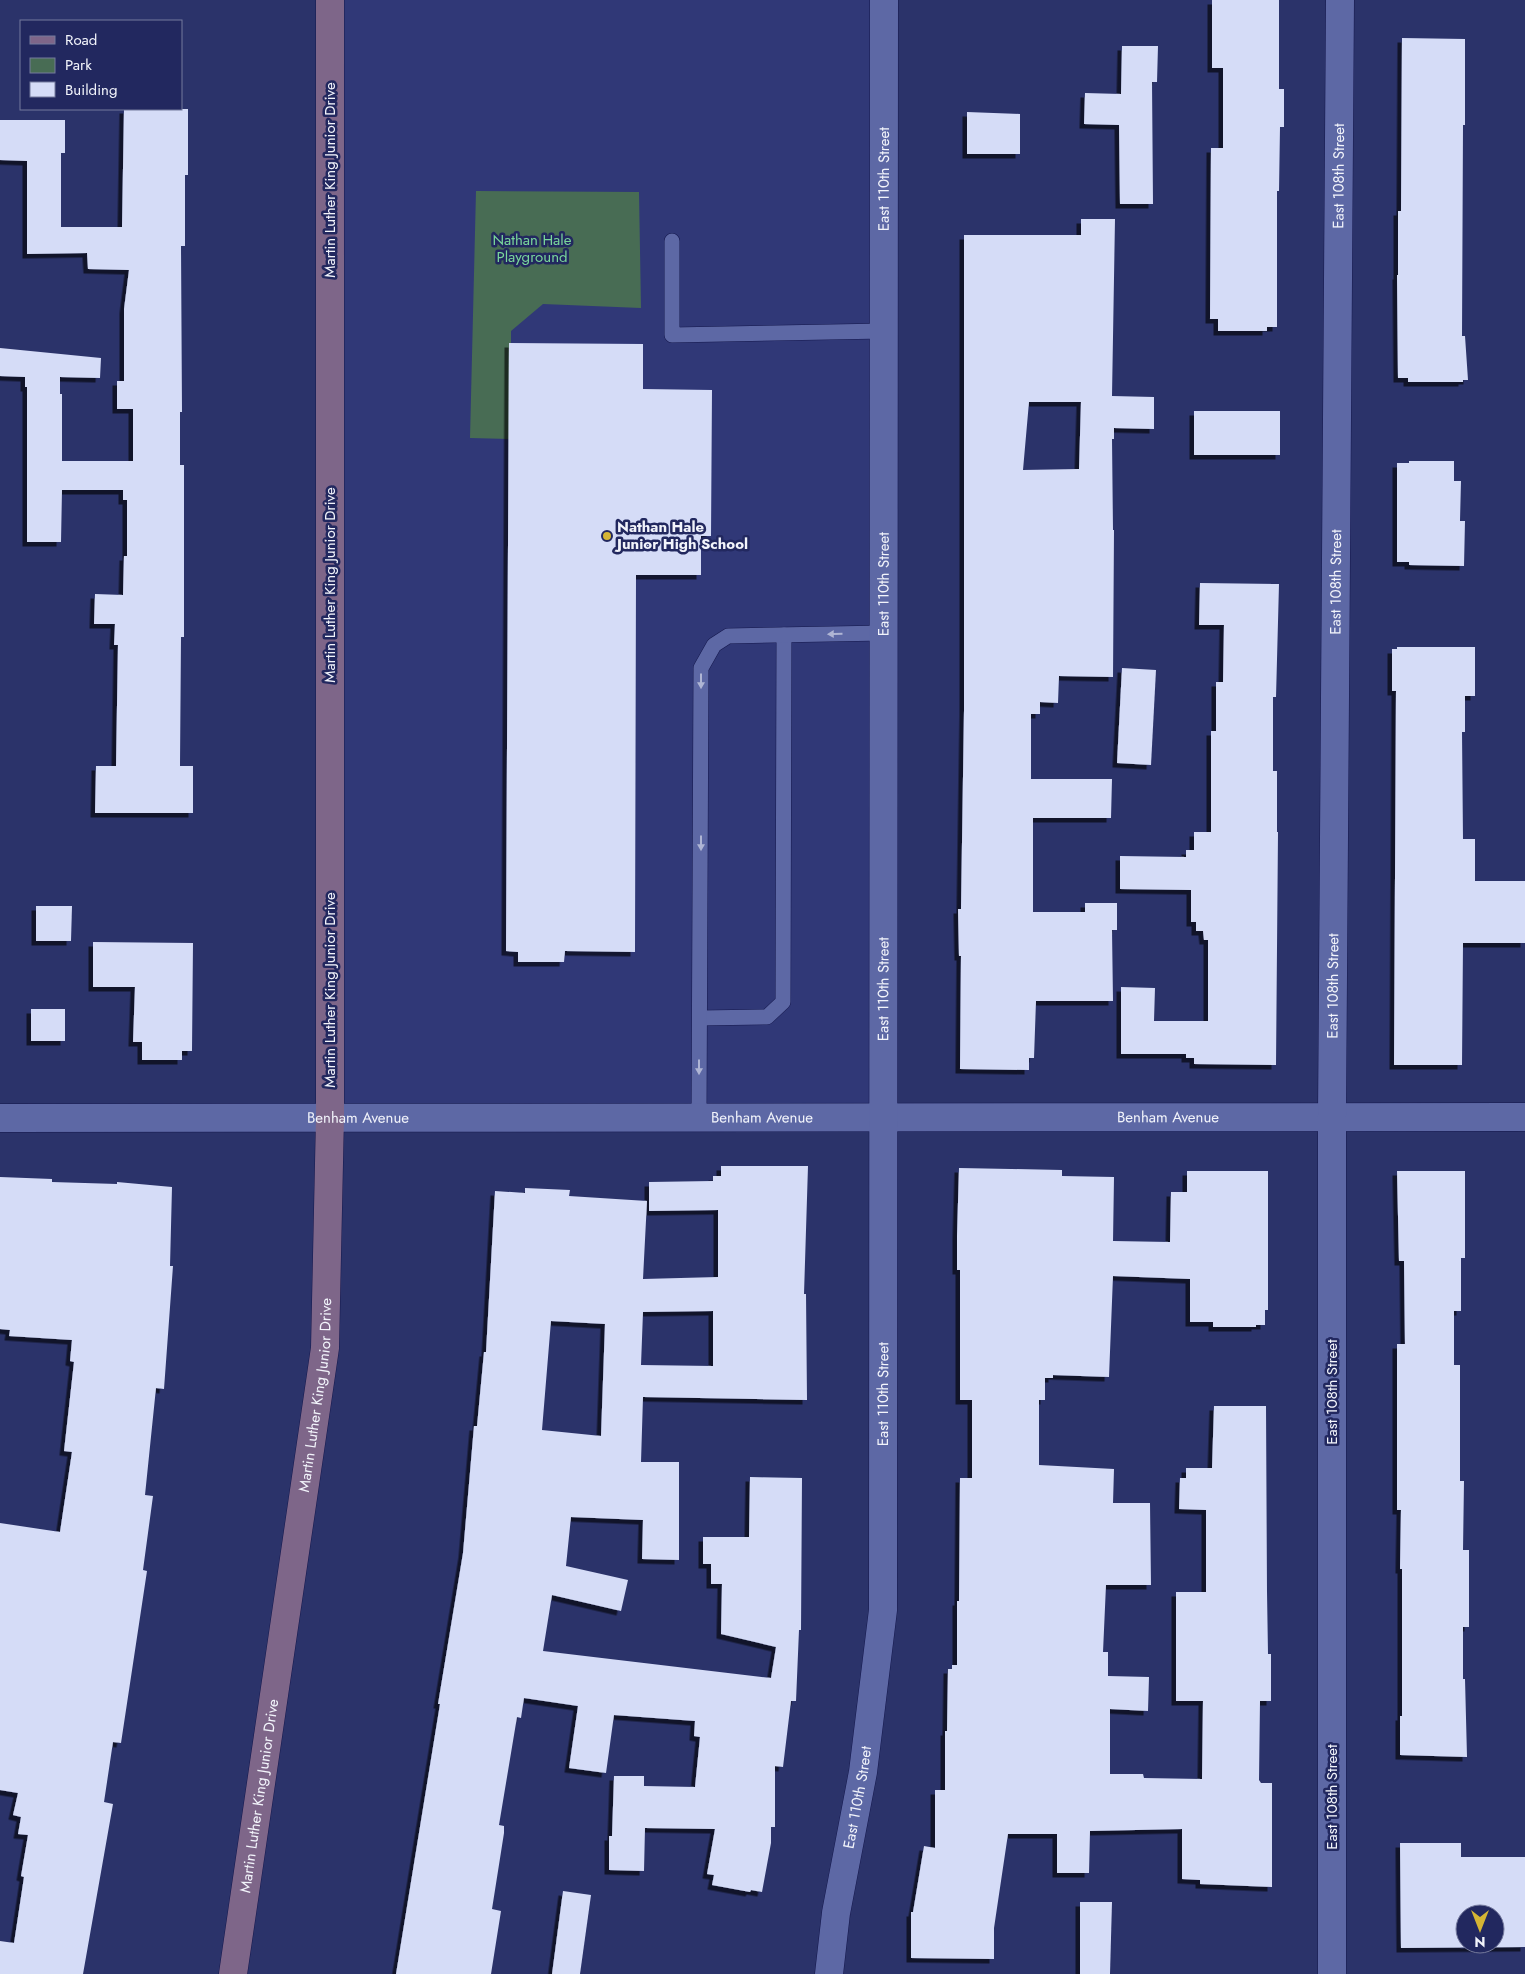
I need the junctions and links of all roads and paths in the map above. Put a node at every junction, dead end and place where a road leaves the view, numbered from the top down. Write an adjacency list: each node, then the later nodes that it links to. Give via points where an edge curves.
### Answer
1 (330, 0): 9 (street, Martin Luther King Junior Drive)
2 (884, 0): 5 (street, East 110th Street)
3 (1340, 0): 10 (street, East 108th Street)
4 (672, 241): 5 (lane, via 672,335)
5 (884, 331): 6 (street, East 110th Street)
6 (884, 633): 7 (lane, one-way to 7); 14 (street, East 110th Street)
7 (784, 635): 8 (lane, one-way to 8, via 728,636 714,645 701,668); 8 (lane, via 784,1002 767,1017)
8 (700, 1018): 13 (lane, one-way to 13)
9 (330, 1117): 12 (street, Benham Avenue); 13 (street, Benham Avenue); 15 (street, Martin Luther King Junior Drive, via 325,1348)
10 (1332, 1117): 11 (street, Benham Avenue); 14 (street, Benham Avenue); 17 (street, East 108th Street)
11 (1525, 1117)
12 (0, 1118)
13 (699, 1118): 14 (street, Benham Avenue)
14 (884, 1118): 16 (street, East 110th Street, via 884,1610 863,1772 836,1913)
15 (233, 1974)
16 (829, 1974)
17 (1332, 1974)

